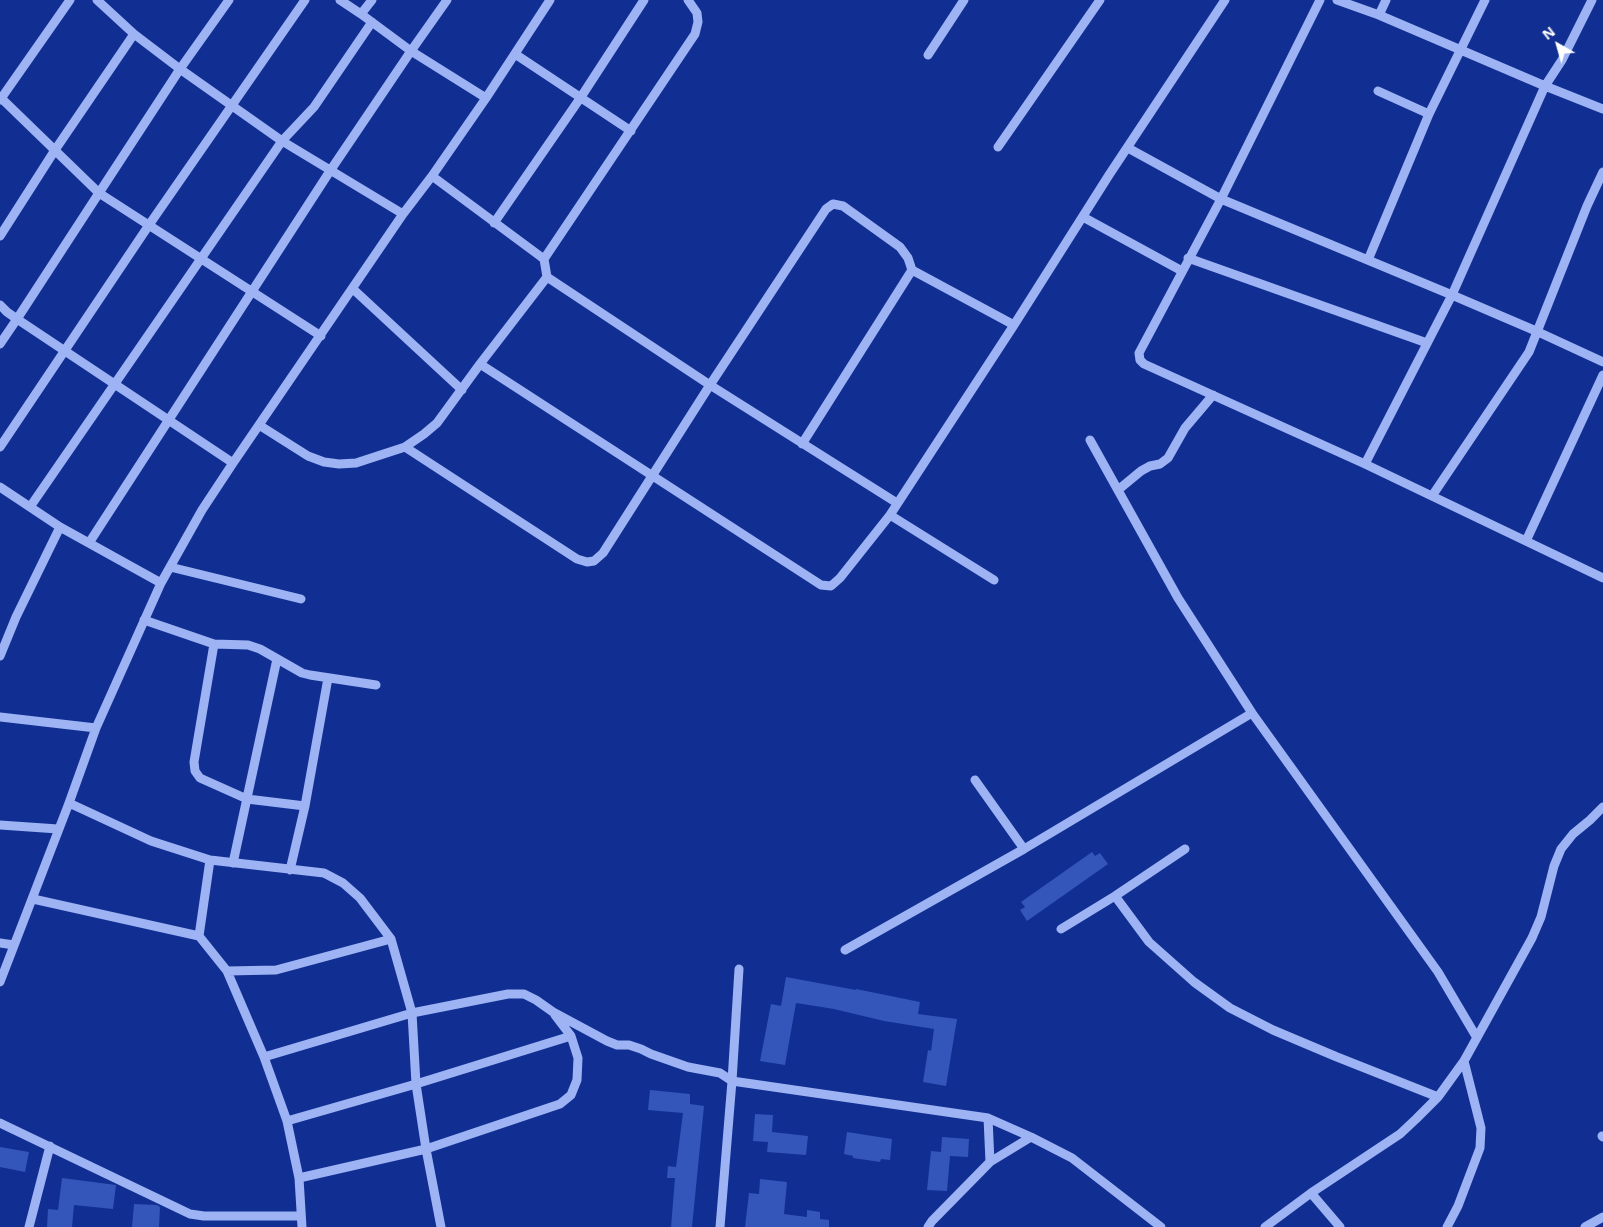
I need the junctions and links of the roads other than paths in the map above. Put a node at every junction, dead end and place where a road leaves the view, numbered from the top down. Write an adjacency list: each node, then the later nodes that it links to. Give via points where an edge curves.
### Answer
1 (70, 0): 32 (street)
2 (97, 0): 22 (street)
3 (229, 0): 27 (street)
4 (304, 0): 33 (street)
5 (340, 0): 19 (street)
6 (372, 0): 19 (street)
7 (447, 0): 24 (street)
8 (550, 0): 25 (street)
9 (644, 0): 30 (street)
10 (688, 0): 36 (street, via 698,22 695,34)
11 (964, 0): 26 (street)
12 (1100, 0): 38 (street)
13 (1225, 0): 39 (street)
14 (1320, 0): 45 (street)
15 (1337, 0): 20 (street)
16 (1386, 0): 20 (street)
17 (1486, 0): 23 (street)
18 (1592, 0): 28 (street)
19 (362, 14): 21 (street)
20 (1379, 15): 23 (street)
21 (372, 22): 24 (street); 37 (street, via 314,107)
22 (134, 34): 27 (street); 40 (street)
23 (1460, 50): 28 (street); 35 (street)
24 (411, 51): 31 (street); 41 (street)
25 (515, 54): 30 (street); 31 (street)
26 (928, 55)
27 (180, 69): 33 (street); 44 (street)
28 (1545, 86): 34 (street); 60 (street)
29 (1378, 91): 35 (street)
30 (581, 97): 36 (street); 48 (street)
31 (486, 98): 43 (street)
32 (1, 99): 40 (street)
33 (232, 106): 37 (street); 49 (street)
34 (1603, 109)
35 (1429, 114): 54 (street)
36 (631, 131): 53 (street)
37 (282, 141): 41 (street); 51 (street)
38 (998, 147)
39 (1128, 148): 45 (street); 47 (street)
40 (55, 150): 44 (street); 50 (street)
41 (330, 171): 46 (street); 59 (street)
42 (1603, 172): 64 (street)
43 (432, 176): 46 (street); 48 (street)
44 (99, 193): 49 (street); 62 (street)
45 (1220, 199): 52 (street); 54 (street)
46 (403, 214): 58 (street)
47 (1083, 217): 56 (street); 63 (street)
48 (494, 223): 53 (street)
49 (149, 225): 51 (street); 68 (street)
50 (0, 236)
51 (201, 258): 59 (street); 72 (street)
52 (1188, 258): 56 (street); 66 (street)
53 (544, 259): 57 (street)
54 (1368, 260): 60 (street)
55 (912, 270): 63 (street); 73 (street, via 900,247 843,206 833,204 826,209); 79 (street)
56 (1182, 271): 75 (street, via 1139,353 1140,360)
57 (546, 277): 70 (street); 73 (street)
58 (352, 289): 65 (street); 74 (street)
59 (252, 291): 65 (street); 76 (street)
60 (1452, 295): 64 (street); 66 (street)
61 (0, 305): 62 (street)
62 (17, 319): 67 (street); 68 (street)
63 (1014, 325): 88 (street)
64 (1536, 330): 69 (street); 87 (street, via 1528,352)
65 (321, 336): 77 (street)
66 (1427, 343): 83 (street)
67 (0, 344)
68 (65, 350): 72 (street); 80 (street)
69 (1603, 362)
70 (480, 364): 74 (street); 84 (street)
71 (1603, 375): 92 (street)
72 (115, 384): 76 (street); 89 (street)
73 (710, 385): 79 (street); 84 (street)
74 (462, 390): 81 (street, via 437,423)
75 (1212, 395): 83 (street); 86 (street, via 1168,458 1141,470)
76 (168, 420): 82 (street); 93 (street)
77 (259, 425): 81 (street, via 308,456 324,462 356,463); 82 (street)
78 (1090, 440): 86 (street)
79 (802, 444): 88 (street)
80 (0, 447)
81 (404, 447): 84 (street, via 577,559 587,562 594,561 603,553)
82 (232, 463): 94 (street)
83 (1365, 464): 87 (street)
84 (653, 476): 90 (street, via 822,585 831,586 840,578)
85 (0, 487): 89 (street)
86 (1118, 490): 105 (street, via 1178,598)
87 (1432, 496): 92 (street)
88 (897, 503): 90 (street)
89 (30, 507): 91 (street)
90 (890, 515): 96 (street)
91 (60, 527): 93 (street); 101 (street)
92 (1526, 541): 95 (street)
93 (89, 543): 97 (street)
94 (170, 567): 97 (street); 98 (street)
95 (1603, 578)
96 (994, 580)
97 (161, 583): 99 (street)
98 (301, 599)
99 (144, 620): 100 (street); 107 (street)
100 (214, 644): 102 (street, via 248,645); 109 (street, via 195,771 200,778)
101 (0, 656)
102 (277, 659): 103 (street, via 302,673); 109 (street)
103 (328, 678): 104 (street); 111 (street)
104 (376, 684)
105 (1252, 713): 115 (street); 134 (street, via 1438,972)
106 (0, 717): 107 (street)
107 (96, 728): 110 (street)
108 (975, 780): 115 (street)
109 (247, 799): 111 (street); 118 (street)
110 (69, 803): 114 (street); 117 (street, via 151,841)
111 (305, 806): 119 (street)
112 (1603, 807): 134 (street, via 1561,849 1532,938)
113 (0, 825): 114 (street)
114 (58, 829): 121 (street)
115 (1024, 849): 127 (street)
116 (1185, 850): 120 (street)
117 (210, 860): 118 (street); 123 (street)
118 (233, 863): 119 (street)
119 (290, 870): 124 (street, via 324,873 343,883 360,898)
120 (1115, 896): 122 (street); 139 (street, via 1149,942 1194,982 1230,1008 1310,1046)
121 (33, 899): 123 (street); 126 (street)
122 (1061, 929)
123 (199, 936): 129 (street)
124 (391, 939): 129 (street, via 276,970); 132 (street)
125 (0, 943): 126 (street)
126 (14, 944): 130 (street)
127 (845, 950)
128 (740, 969): 137 (street)
129 (227, 971): 135 (street)
130 (0, 982)
131 (553, 1012): 132 (street, via 524,994 508,994); 133 (street); 137 (street, via 607,1042 629,1045 688,1067 720,1072)
132 (412, 1013): 135 (street); 138 (street)
133 (571, 1036): 138 (street); 145 (street, via 578,1058 577,1080 571,1095 560,1104)
134 (1477, 1038): 136 (street)
135 (264, 1057): 141 (street)
136 (1464, 1061): 139 (street); 159 (street, via 1481,1128 1480,1148)
137 (732, 1081): 140 (street); 154 (street)
138 (416, 1084): 141 (street); 145 (street)
139 (1438, 1097): 148 (street, via 1400,1134)
140 (988, 1118): 143 (street); 146 (street)
141 (288, 1121): 147 (street)
142 (0, 1123): 144 (street)
143 (1031, 1137): 146 (street); 156 (street, via 1072,1158)
144 (50, 1146): 149 (street, via 190,1214); 151 (street)
145 (426, 1149): 147 (street); 153 (street)
146 (990, 1162): 155 (street)
147 (299, 1178): 149 (street)
148 (1311, 1193): 157 (street); 158 (street)
149 (301, 1216): 152 (street)
150 (1603, 1217): 160 (street)
151 (29, 1227)
152 (302, 1227)
153 (441, 1227)
154 (720, 1227)
155 (928, 1227)
156 (1161, 1227)
157 (1265, 1227)
158 (1340, 1227)
159 (1447, 1227)
160 (1585, 1227)

